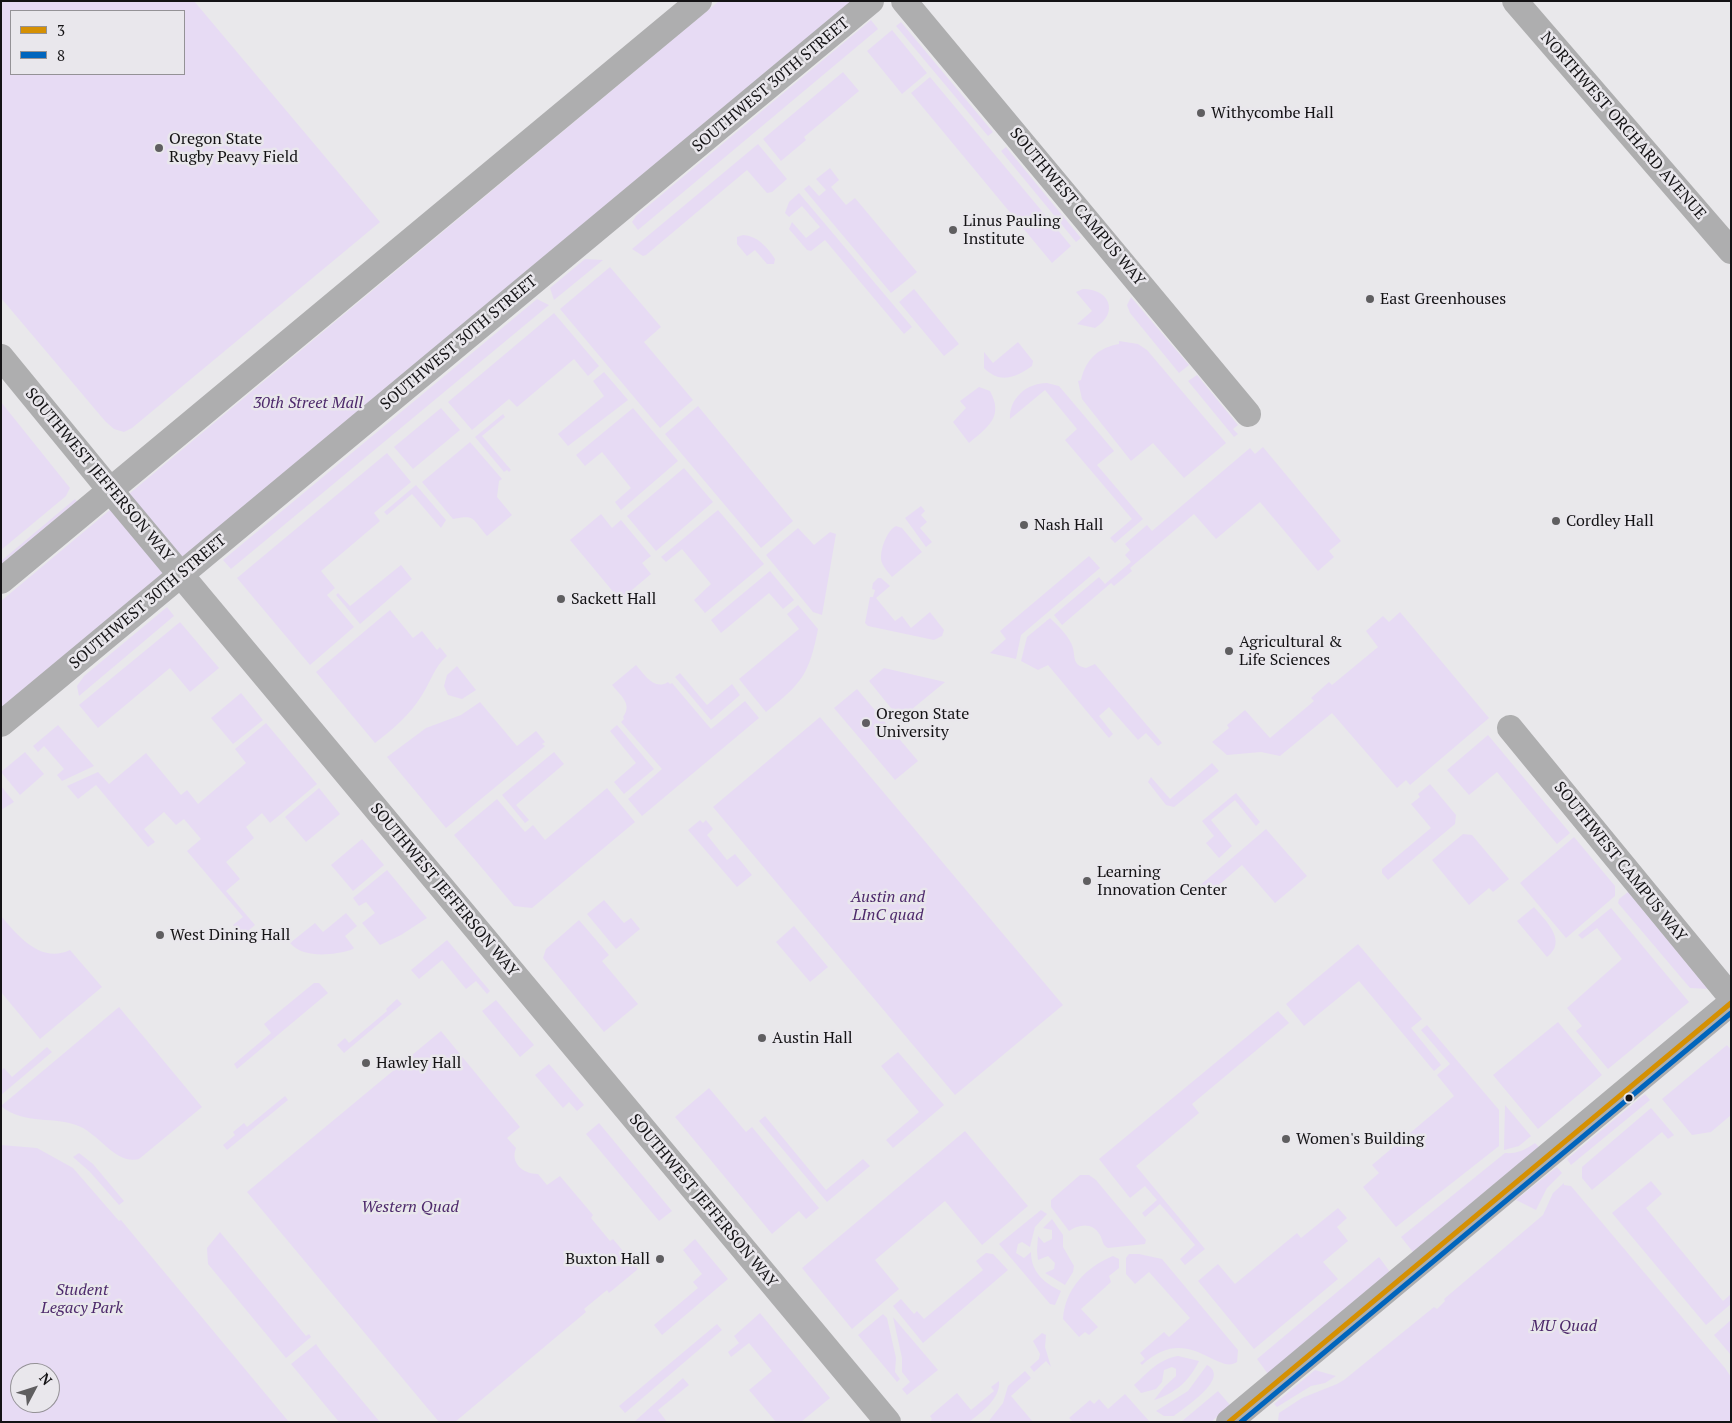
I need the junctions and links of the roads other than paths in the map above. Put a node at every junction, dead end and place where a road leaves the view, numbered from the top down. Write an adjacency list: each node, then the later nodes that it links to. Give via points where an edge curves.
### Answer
1 (699, 1): 8 (street)
2 (871, 1): 9 (street, SOUTHWEST 30TH STREET)
3 (904, 1): 7 (street, SOUTHWEST CAMPUS WAY)
4 (1516, 1): 5 (street, NORTHWEST ORCHARD AVENUE)
5 (1731, 251)
6 (1, 356): 8 (street, SOUTHWEST JEFFERSON WAY)
7 (1248, 414)
8 (110, 490): 9 (street, SOUTHWEST JEFFERSON WAY); 10 (street)
9 (181, 574): 11 (street, SOUTHWEST 30TH STREET); 15 (street, SOUTHWEST JEFFERSON WAY)
10 (1, 581)
11 (1, 724)
12 (1510, 728): 13 (street, SOUTHWEST CAMPUS WAY)
13 (1731, 997)
14 (1731, 1003): 16 (street)
15 (888, 1422)
16 (1229, 1422)

